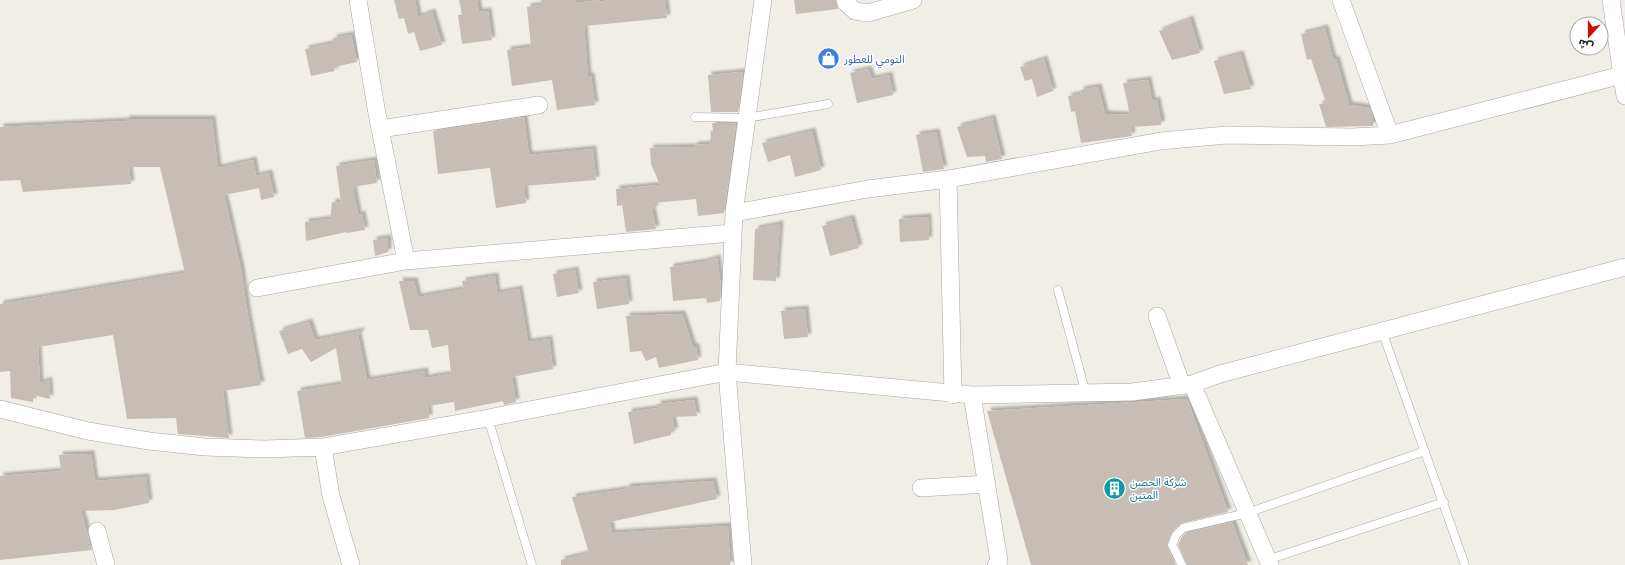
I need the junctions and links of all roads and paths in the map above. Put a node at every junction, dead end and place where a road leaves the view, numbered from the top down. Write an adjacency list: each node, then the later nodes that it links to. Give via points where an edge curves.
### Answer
1 (358, 0): 13 (street)
2 (764, 0): 12 (street)
3 (845, 0): 4 (street, via 855,10 868,13)
4 (913, 0)
5 (1341, 0): 14 (street)
6 (1611, 0): 7 (street)
7 (1622, 75): 8 (street); 14 (street)
8 (1625, 96)
9 (828, 104): 12 (lane)
10 (539, 105): 13 (street)
11 (695, 117): 12 (lane)
12 (747, 118): 16 (street)
13 (380, 129): 18 (street)
14 (1390, 135): 15 (street, via 1226,135 1161,141)
15 (948, 179): 16 (street, via 868,189); 27 (street)
16 (734, 213): 17 (street)
17 (732, 232): 18 (street); 24 (street)
18 (406, 261): 20 (street)
19 (1625, 267): 23 (street)
20 (257, 288)
21 (1058, 290): 26 (lane)
22 (1157, 316): 25 (street)
23 (1382, 331): 25 (street); 32 (lane)
24 (727, 372): 27 (street); 30 (street); 42 (street)
25 (1187, 385): 26 (street, via 1132,392); 36 (street)
26 (1086, 394): 28 (street)
27 (953, 395): 28 (street)
28 (972, 395): 33 (street)
29 (0, 409): 31 (street, via 88,431 148,441 266,449)
30 (488, 418): 31 (street); 41 (lane)
31 (323, 447): 40 (street, via 331,496)
32 (1425, 451): 35 (lane); 36 (lane)
33 (988, 484): 34 (street); 43 (street, via 999,561)
34 (921, 488)
35 (1444, 502): 38 (lane); 45 (lane)
36 (1247, 513): 38 (street); 44 (lane, via 1184,528 1176,535 1172,545)
37 (98, 530): 39 (street)
38 (1268, 562)
39 (106, 565)
40 (351, 565)
41 (532, 565)
42 (743, 565)
43 (996, 565)
44 (1182, 565)
45 (1466, 565)

